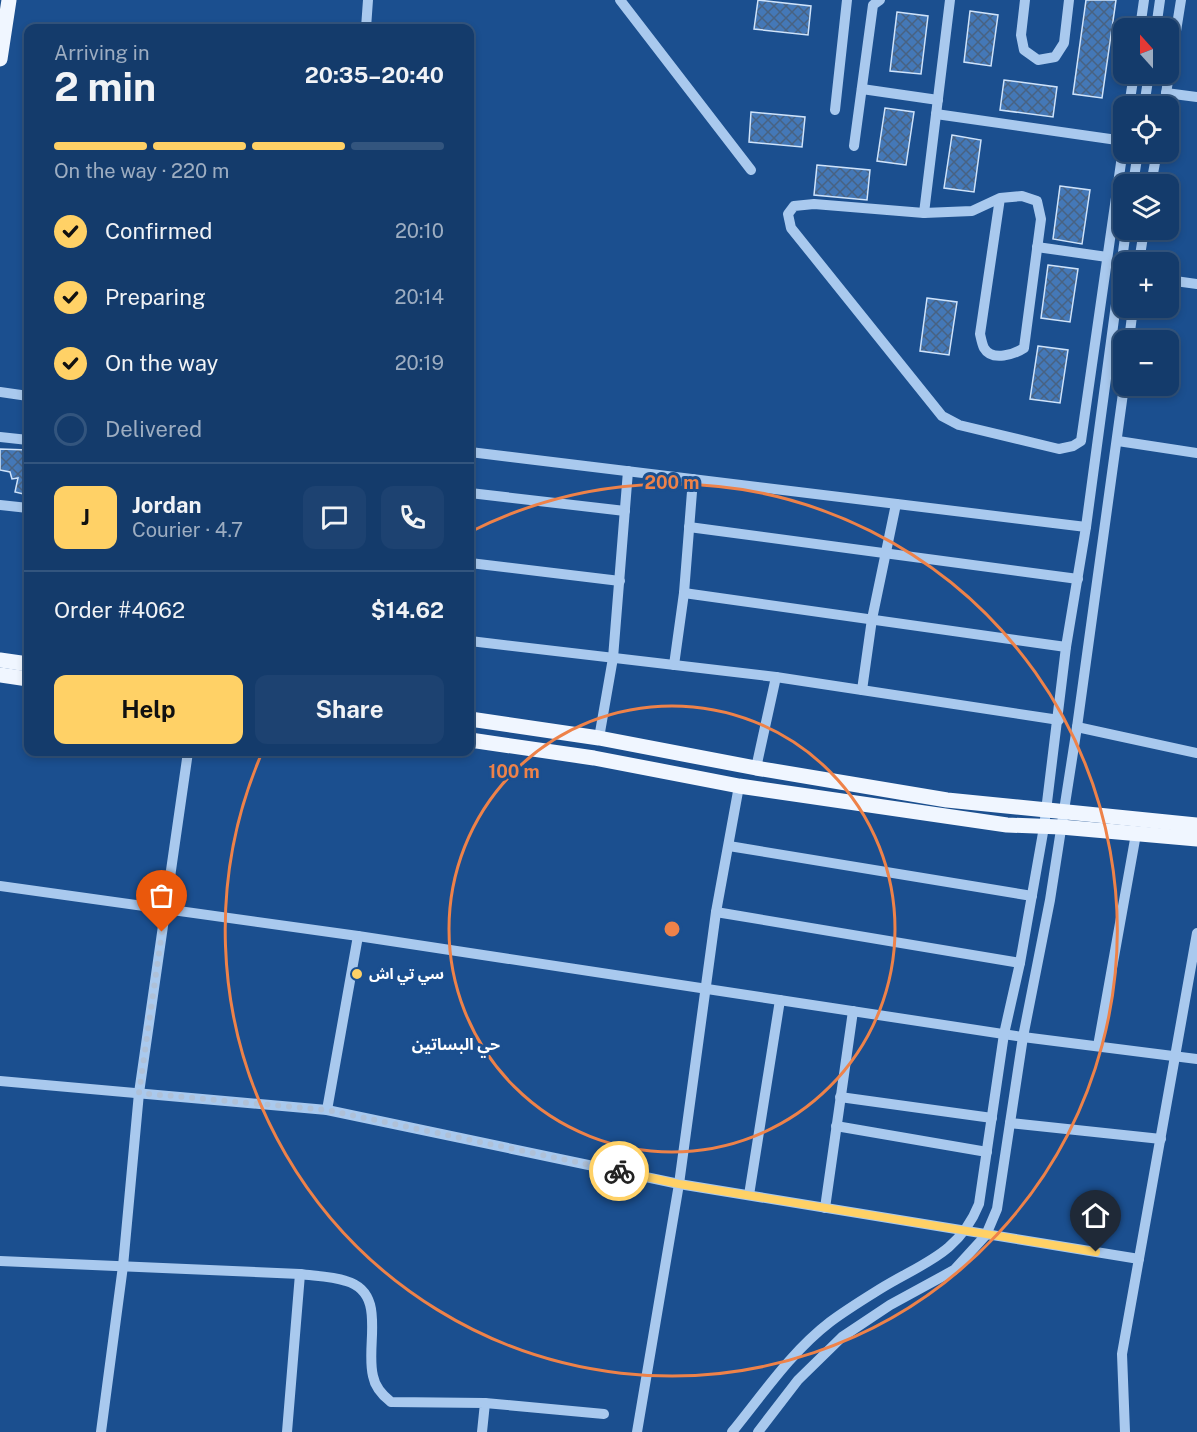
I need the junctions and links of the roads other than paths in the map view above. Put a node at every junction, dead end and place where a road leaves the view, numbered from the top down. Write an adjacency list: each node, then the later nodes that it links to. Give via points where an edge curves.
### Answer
1 (9, 0): 15 (main road)
2 (368, 0): 14 (street)
3 (620, 0): 26 (street)
4 (848, 0): 21 (street)
5 (880, 0): 16 (street, via 873,5)
6 (950, 0): 20 (street)
7 (1025, 0): 8 (street, via 1021,35 1024,50 1038,60 1055,57 1064,43)
8 (1069, 0)
9 (1144, 0): 12 (street)
10 (1160, 0): 13 (street)
11 (1180, 0): 17 (street)
12 (1141, 18)
13 (1157, 18)
14 (366, 24)
15 (0, 59)
16 (862, 88): 20 (street); 24 (street)
17 (1166, 93): 18 (street); 19 (street)
18 (1166, 96)
19 (1197, 97)
20 (938, 100): 22 (street)
21 (835, 110)
22 (936, 114): 23 (street); 28 (street)
23 (1113, 140)
24 (854, 146)
25 (1121, 162): 31 (street)
26 (751, 170)
27 (1000, 198): 28 (street, via 972,211); 30 (street, via 1022,196 1037,201 1041,219); 30 (street, via 980,334 989,353 1014,354 1024,348)
28 (924, 213): 31 (street, via 814,204 794,206 788,214 791,228 942,416 959,425 1059,449 1081,441)
29 (1125, 240): 50 (street)
30 (1038, 247): 31 (street)
31 (1107, 257)
32 (1179, 282): 33 (street)
33 (1197, 284)
34 (0, 392): 35 (street)
35 (24, 395)
36 (1123, 396): 39 (street)
37 (0, 437): 38 (street)
38 (24, 440)
39 (1118, 441): 41 (street); 69 (street)
40 (474, 452): 42 (street)
41 (1197, 453)
42 (628, 471): 43 (street); 48 (street)
43 (693, 479): 45 (street); 49 (street)
44 (474, 493): 48 (street)
45 (896, 504): 50 (street); 51 (street)
46 (0, 505): 47 (street)
47 (24, 508)
48 (625, 511): 54 (street)
49 (689, 527): 51 (street); 55 (street)
50 (1086, 527): 53 (street)
51 (887, 553): 53 (street); 56 (street)
52 (474, 563): 54 (street)
53 (1077, 579): 58 (street)
54 (620, 581): 59 (street)
55 (684, 593): 56 (street); 62 (street)
56 (872, 619): 58 (street); 66 (street)
57 (474, 641): 59 (street)
58 (1066, 647): 68 (street)
59 (613, 658): 62 (street); 70 (street)
60 (0, 660): 61 (main road)
61 (24, 663)
62 (674, 665): 64 (street)
63 (0, 675): 65 (main road)
64 (776, 677): 66 (street); 74 (street)
65 (24, 678)
66 (862, 690): 68 (street)
67 (474, 720): 70 (main road)
68 (1059, 720): 76 (street)
69 (1077, 727): 72 (street); 77 (street)
70 (599, 738): 74 (main road)
71 (474, 741): 75 (main road, via 594,758)
72 (1197, 753)
73 (187, 756): 85 (street)
74 (756, 768): 76 (main road, via 947,800)
75 (739, 786): 79 (main road); 82 (street)
76 (1047, 810): 77 (main road); 79 (street)
77 (1062, 820): 78 (main road); 79 (main road); 80 (main road); 94 (street)
78 (1197, 825)
79 (1044, 827): 84 (street)
80 (1136, 834): 81 (main road); 95 (street)
81 (1197, 839)
82 (729, 846): 84 (street); 86 (street)
83 (0, 886): 85 (street)
84 (1032, 896): 89 (street)
85 (166, 908): 88 (street); 99 (street)
86 (716, 912): 89 (street); 90 (street)
87 (1197, 933): 96 (street)
88 (358, 936): 90 (street); 101 (street)
89 (1020, 963): 93 (street)
90 (705, 989): 91 (street); 107 (street)
91 (780, 1000): 92 (street); 108 (street)
92 (853, 1011): 93 (street); 100 (street)
93 (1004, 1034): 94 (street); 102 (street)
94 (1023, 1037): 95 (street); 103 (street)
95 (1098, 1047): 96 (street)
96 (1176, 1056): 97 (street); 105 (street)
97 (1197, 1059)
98 (0, 1080): 99 (street)
99 (139, 1093): 101 (street); 114 (street)
100 (840, 1097): 102 (street); 104 (street)
101 (327, 1110): 107 (street)
102 (992, 1118): 106 (street)
103 (1010, 1123): 105 (street); 111 (street, via 997,1209)
104 (836, 1126): 106 (street); 109 (street)
105 (1161, 1139): 112 (street)
106 (987, 1152): 110 (street, via 979,1204)
107 (679, 1184): 108 (street); 121 (street)
108 (749, 1195): 109 (street)
109 (825, 1208): 110 (street)
110 (964, 1232): 111 (street); 122 (street, via 940,1256 880,1289 830,1323 783,1367)
111 (986, 1235): 112 (street); 123 (street, via 954,1270 842,1337 798,1380)
112 (1140, 1259): 124 (street, via 1122,1354)
113 (0, 1261): 114 (street)
114 (123, 1266): 115 (street); 118 (street)
115 (300, 1274): 116 (street, via 346,1281 361,1288 369,1299 372,1376 391,1402); 119 (street)
116 (485, 1403): 117 (street); 120 (street)
117 (604, 1414)
118 (102, 1432)
119 (287, 1432)
120 (482, 1432)
121 (637, 1432)
122 (732, 1432)
123 (758, 1432)
124 (1125, 1432)

